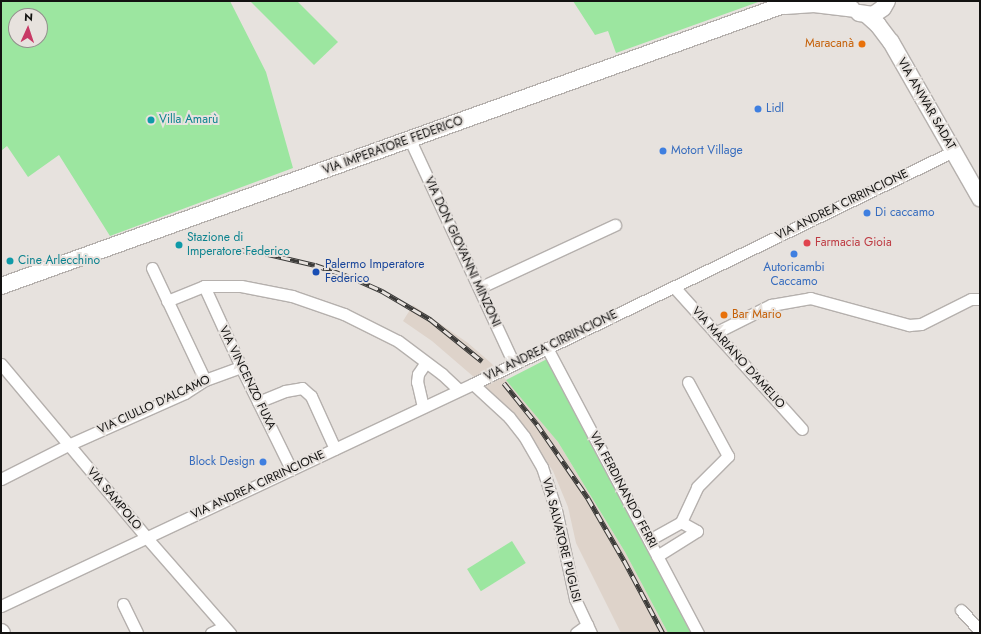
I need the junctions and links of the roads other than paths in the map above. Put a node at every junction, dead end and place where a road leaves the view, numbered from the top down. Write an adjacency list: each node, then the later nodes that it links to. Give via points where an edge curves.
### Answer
1 (887, 1): 4 (street, via 878,12)
2 (790, 3): 3 (street, VIA IMPERATORE FEDERICO); 5 (street, VIA IMPERATORE FEDERICO)
3 (850, 5): 4 (street, VIA IMPERATORE FEDERICO, via 862,15)
4 (867, 15): 6 (street, VIA ANWAR SADAT, via 890,42)
5 (410, 140): 10 (street, VIA IMPERATORE FEDERICO); 13 (street, VIA DON GIOVANNI MINZONI)
6 (954, 151): 7 (street, VIA ANWAR SADAT); 12 (street, VIA ANDREA CIRRINCIONE)
7 (980, 198)
8 (615, 225): 13 (street)
9 (152, 268): 15 (street)
10 (1, 286)
11 (204, 286): 15 (street); 18 (street, via 241,286 292,296 344,314 398,341); 21 (street, VIA VINCENZO FUXA)
12 (674, 287): 16 (street, VIA MARIANO D'AMELIO); 17 (street, VIA ANDREA CIRRINCIONE)
13 (479, 288): 20 (street, VIA DON GIOVANNI MINZONI)
14 (980, 299): 16 (street, via 971,299 921,324 909,325 810,298 771,305)
15 (166, 301): 22 (street)
16 (715, 333): 28 (street, VIA MARIANO D'AMELIO)
17 (547, 348): 20 (street, VIA ANDREA CIRRINCIONE); 35 (street, VIA FERDINANDO FERRI)
18 (426, 362): 25 (street); 27 (street, via 418,374 417,382)
19 (1, 364): 29 (street, VIA SAMPOLO)
20 (514, 364): 24 (street, VIA ANDREA CIRRINCIONE)
21 (241, 367): 22 (street, VIA CIULLO D'ALCAMO); 26 (street, VIA VINCENZO FUXA)
22 (204, 380): 29 (street, VIA CIULLO D'ALCAMO, via 184,393)
23 (688, 382): 33 (street, via 728,456 697,487)
24 (473, 384): 25 (street, VIA ANDREA CIRRINCIONE); 41 (street, VIA SALVATORE PUGLISI, via 509,417 524,436 542,467 550,485 570,584)
25 (459, 390): 27 (street, VIA ANDREA CIRRINCIONE)
26 (258, 402): 30 (street, via 285,390 302,388 311,396); 31 (street, VIA VINCENZO FUXA)
27 (423, 407): 30 (street, VIA ANDREA CIRRINCIONE)
28 (802, 429)
29 (68, 445): 32 (street, VIA CIULLO D'ALCAMO); 34 (street, VIA SAMPOLO)
30 (335, 449): 31 (street, VIA ANDREA CIRRINCIONE)
31 (292, 469): 34 (street, VIA ANDREA CIRRINCIONE)
32 (1, 479)
33 (681, 522): 35 (street); 36 (street, via 697,531)
34 (146, 538): 38 (street, VIA ANDREA CIRRINCIONE); 40 (street, VIA SAMPOLO)
35 (649, 540): 36 (street, VIA FERDINANDO FERRI)
36 (657, 556): 45 (street, VIA FERDINANDO FERRI)
37 (123, 604): 43 (street)
38 (1, 606)
39 (961, 610): 42 (street)
40 (227, 630): 44 (street)
41 (584, 631)
42 (980, 631)
43 (137, 633)
44 (212, 633)
45 (698, 633)

